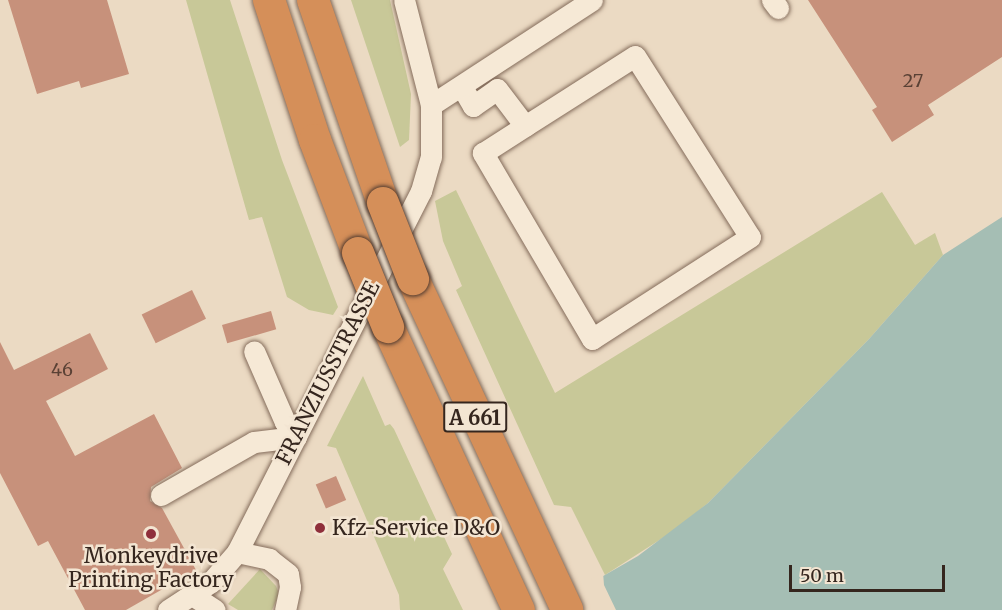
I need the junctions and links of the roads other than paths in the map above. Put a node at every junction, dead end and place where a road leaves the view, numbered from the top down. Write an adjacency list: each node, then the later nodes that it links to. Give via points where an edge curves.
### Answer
1 (269, 0): 16 (highway, A 661, bridge, via 315,140 388,327)
2 (313, 0): 17 (highway, A 661, bridge, via 413,279)
3 (404, 0): 6 (street, FRANZIUSSTRASSE)
4 (592, 0): 5 (street)
5 (462, 87): 6 (street); 7 (street, via 473,106 497,90)
6 (431, 105): 9 (street, FRANZIUSSTRASSE, via 431,157 421,191)
7 (525, 126): 7 (street, via 634,56 750,237 592,339 483,153)
8 (254, 351): 9 (street, via 285,422)
9 (296, 437): 10 (street, via 254,442); 11 (street, FRANZIUSSTRASSE)
10 (161, 495)
11 (237, 552): 12 (street, FRANZIUSSTRASSE, via 211,582); 15 (street, via 269,559 288,574)
12 (192, 595): 13 (street, FRANZIUSSTRASSE); 14 (street)
13 (168, 610)
14 (215, 610)
15 (285, 610)
16 (519, 610)
17 (567, 610)

